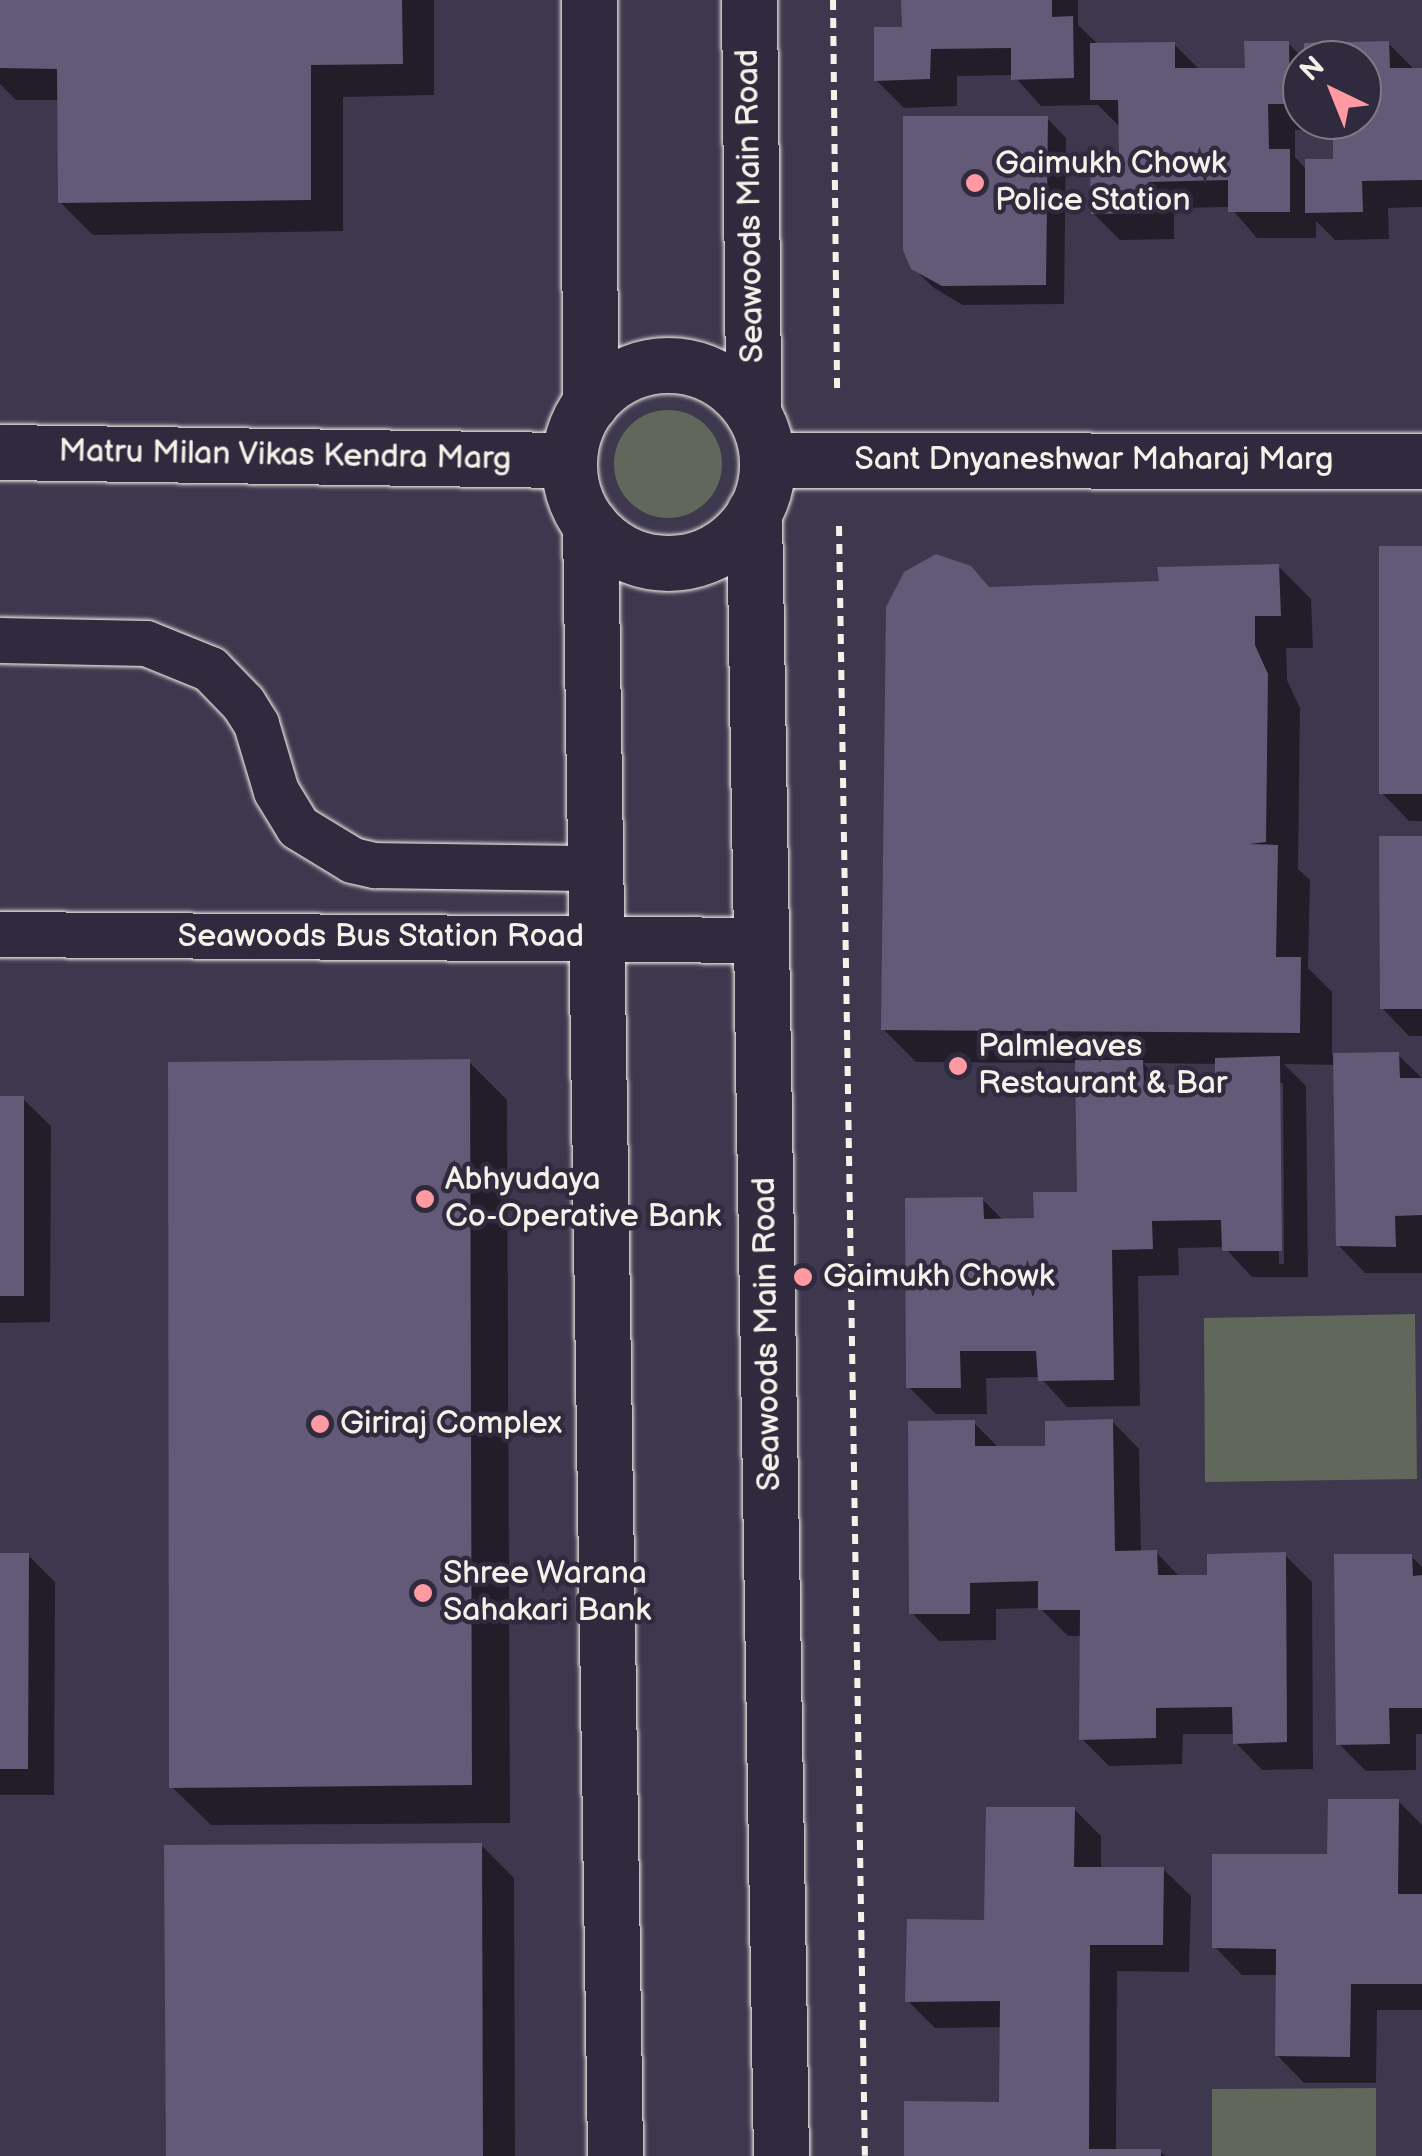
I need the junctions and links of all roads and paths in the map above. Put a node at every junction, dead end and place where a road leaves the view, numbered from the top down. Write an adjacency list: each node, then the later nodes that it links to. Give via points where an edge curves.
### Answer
1 (588, 0): 4 (main road)
2 (750, 0): 5 (main road, Seawoods Main Road)
3 (833, 0): 8 (path)
4 (590, 404): 5 (main road, via 624,376 666,364 710,373 735,390); 7 (main road)
5 (760, 436): 8 (main road, Sant Dnyaneshwar Maharaj Marg); 10 (main road, via 763,493)
6 (0, 452): 7 (main road, Matru Milan Vikas Kendra Marg)
7 (569, 460): 11 (main road, via 578,505)
8 (838, 460): 9 (main road, Sant Dnyaneshwar Maharaj Marg); 19 (path)
9 (1422, 461)
10 (754, 512): 11 (main road, via 722,547 675,563 628,555); 16 (main road, Seawoods Main Road)
11 (590, 525): 13 (main road)
12 (0, 640): 13 (lane, via 146,642 200,664 227,684 256,724 276,791 298,827 352,860)
13 (594, 868): 15 (main road)
14 (0, 934): 15 (lane, Seawoods Bus Station Road)
15 (595, 938): 16 (lane, Seawoods Bus Station Road); 17 (main road)
16 (762, 940): 18 (main road, Seawoods Main Road)
17 (614, 2156)
18 (781, 2156)
19 (866, 2156)

